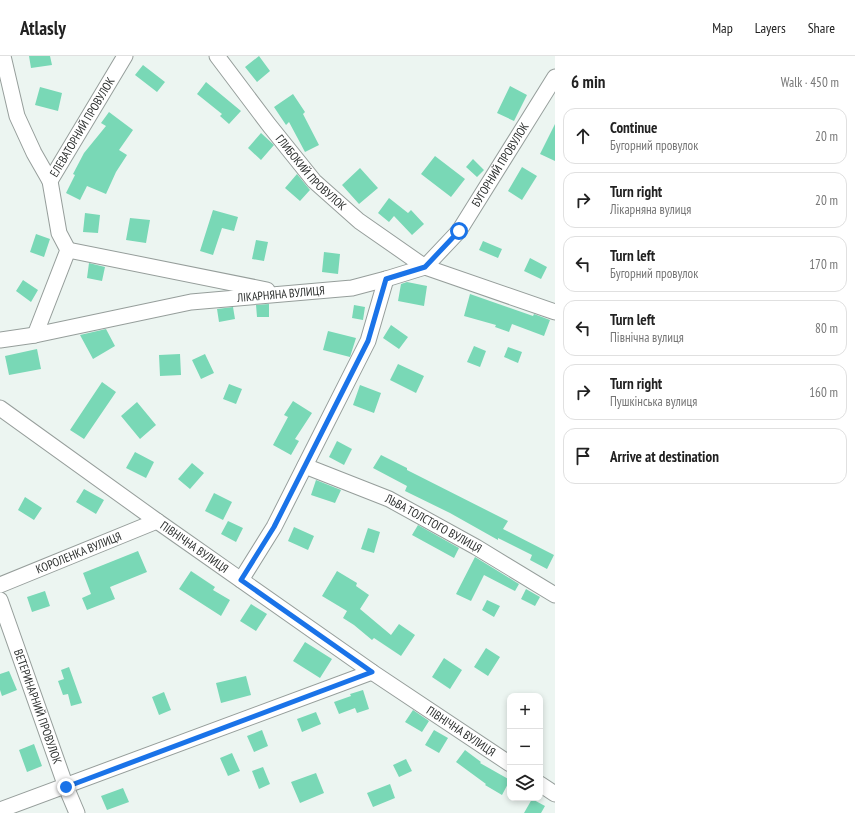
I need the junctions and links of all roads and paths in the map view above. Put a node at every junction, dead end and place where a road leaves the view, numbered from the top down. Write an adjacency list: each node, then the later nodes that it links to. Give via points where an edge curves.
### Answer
1 (3, 56): 5 (street, via 17,116)
2 (125, 56): 5 (street, ЕЛЕВАТОРНИЙ ПРОВУЛОК)
3 (218, 56): 7 (street, ГЛИБОКИЙ ПРОВУЛОК, via 268,125 314,181 359,221)
4 (555, 78): 7 (street, БУГОРНИЙ ПРОВУЛОК, via 459,231)
5 (50, 181): 6 (street, ЕЛЕВАТОРНИЙ ПРОВУЛОК, via 59,233)
6 (68, 250): 9 (street); 11 (street)
7 (425, 267): 8 (street, ЛІКАРНЯНА ВУЛИЦЯ); 10 (street)
8 (386, 279): 9 (street, ЛІКАРНЯНА ВУЛИЦЯ, via 352,288); 14 (street, via 368,341)
9 (282, 293): 11 (street, ЛІКАРНЯНА ВУЛИЦЯ, via 191,302)
10 (555, 312)
11 (34, 335): 12 (street, ЛІКАРНЯНА ВУЛИЦЯ)
12 (0, 340)
13 (0, 408): 15 (street, ПІВНІЧНА ВУЛИЦЯ)
14 (304, 466): 16 (street, via 274,527); 18 (street, ЛЬВА ТОЛСТОГО ВУЛИЦЯ, via 389,499 476,547)
15 (157, 521): 16 (street, ПІВНІЧНА ВУЛИЦЯ); 17 (street, КОРОЛЕНКА ВУЛИЦЯ)
16 (241, 580): 20 (street, ПІВНІЧНА ВУЛИЦЯ)
17 (0, 585)
18 (555, 595)
19 (0, 600): 23 (street, ВЕТЕРИНАРНИЙ ПРОВУЛОК)
20 (372, 672): 21 (street, ПІВНІЧНА ВУЛИЦЯ); 23 (street)
21 (507, 762)
22 (543, 786): 24 (street)
23 (66, 787): 25 (street); 26 (street, ВЕТЕРИНАРНИЙ ПРОВУЛОК)
24 (555, 794)
25 (0, 810)
26 (77, 813)

